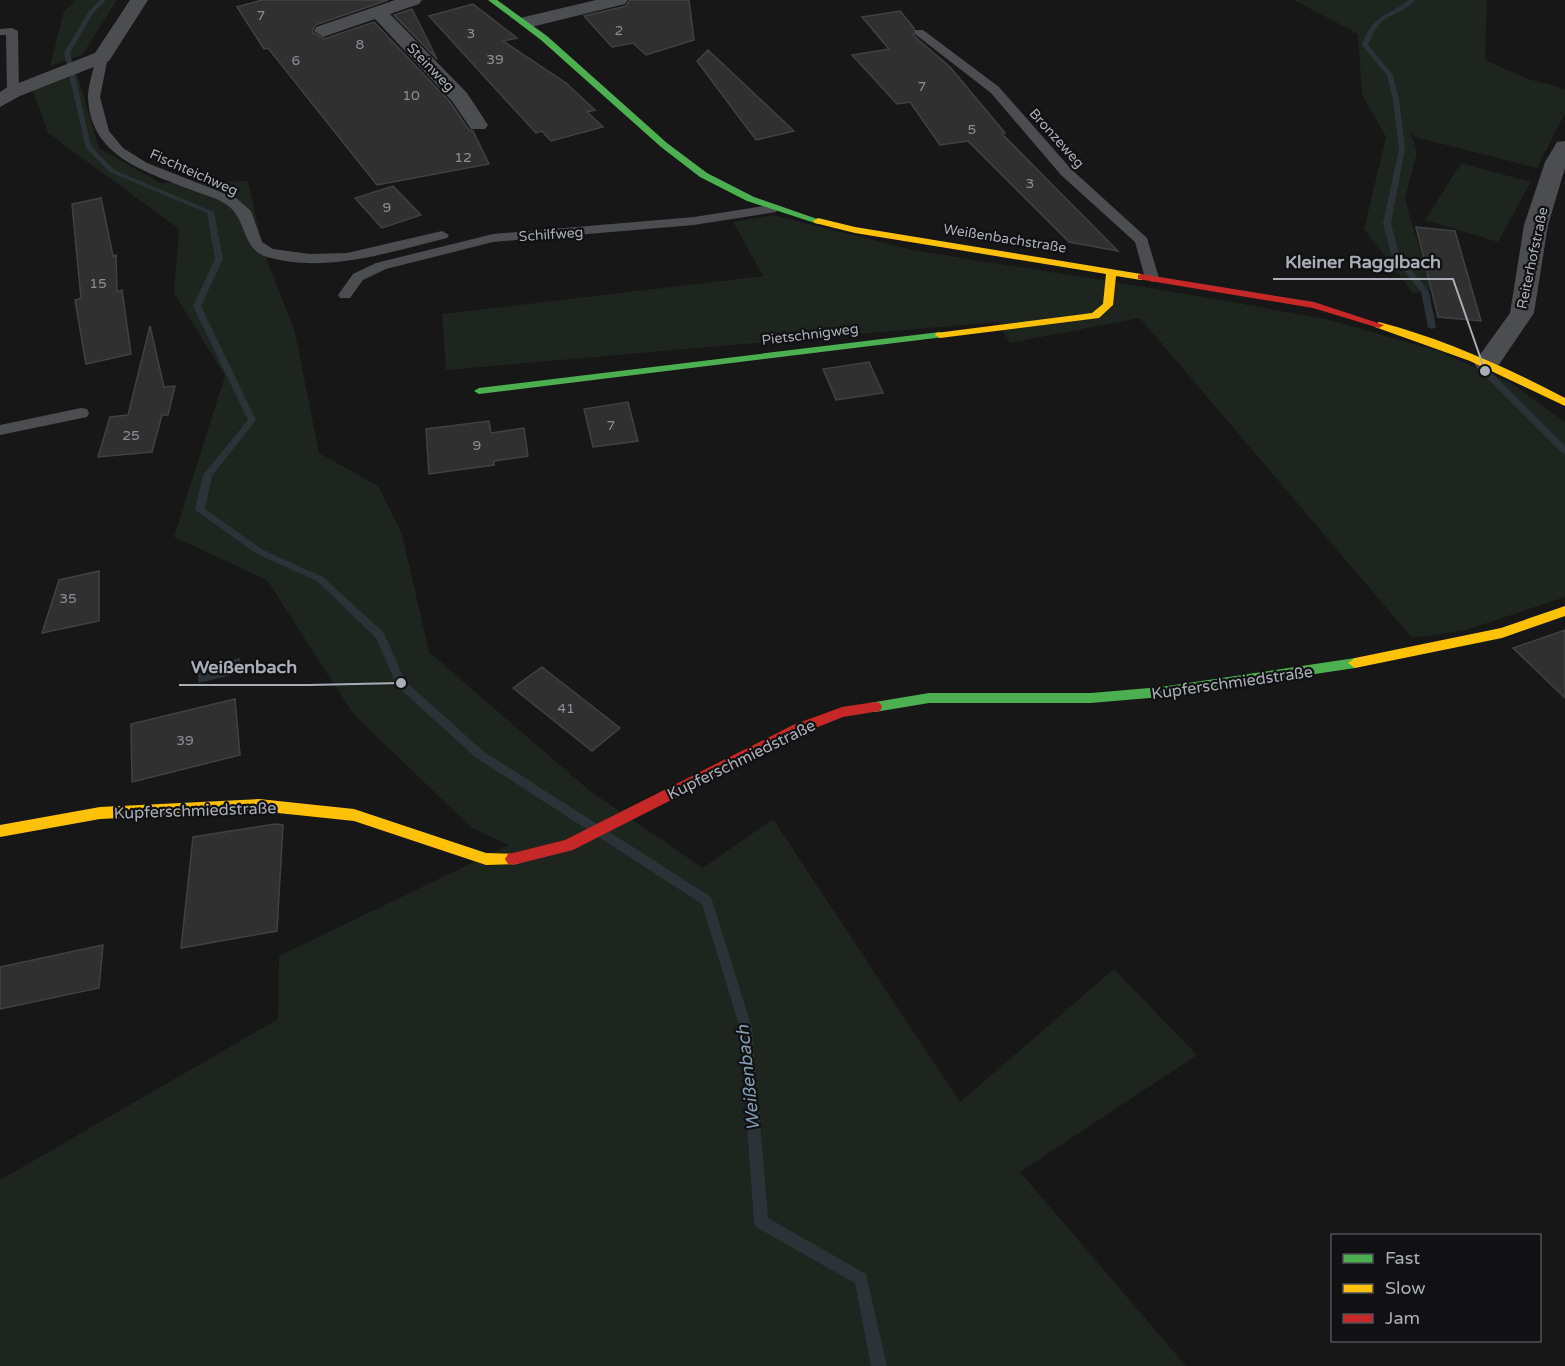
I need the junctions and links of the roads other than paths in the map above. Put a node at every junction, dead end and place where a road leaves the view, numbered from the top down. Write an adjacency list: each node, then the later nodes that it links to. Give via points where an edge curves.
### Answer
1 (139, 0): 10 (street)
2 (413, 0): 5 (street)
3 (492, 0): 6 (street, Weißenbachstraße)
4 (619, 0): 6 (street)
5 (378, 12): 7 (street); 12 (street, Steinweg, via 460,97)
6 (527, 22): 14 (street, Weißenbachstraße, via 689,165)
7 (323, 31)
8 (0, 32): 11 (lane, via 12,31)
9 (919, 32): 17 (lane, Bronzeweg, via 995,90 1066,172 1142,241)
10 (102, 57): 11 (street); 15 (lane, Fischteichweg, via 94,97 103,132 118,151 142,166 231,201 246,214 256,244 269,253 347,257)
11 (4, 95)
12 (478, 125)
13 (1565, 147): 19 (street, Reiterhofstraße, via 1556,162 1536,225 1522,313)
14 (771, 209): 16 (street, Weißenbachstraße, via 855,230); 18 (lane, Schilfweg, via 694,221 472,242 369,270 358,277)
15 (442, 235)
16 (1111, 272): 17 (street, Weißenbachstraße); 20 (street, Pietschnigweg, via 1108,305 1095,316)
17 (1152, 278): 19 (street, Weißenbachstraße, via 1314,305 1422,338)
18 (345, 295)
19 (1487, 363): 21 (street, Weißenbachstraße)
20 (479, 391)
21 (1565, 403)
22 (81, 412): 23 (lane)
23 (0, 430)
24 (1565, 611): 25 (street, Kupferschmiedstraße, via 1502,633 1332,668 1184,689 1091,698 929,698 842,712 798,729 568,846 521,859 486,859 354,815 259,805 100,813)
25 (0, 831)

